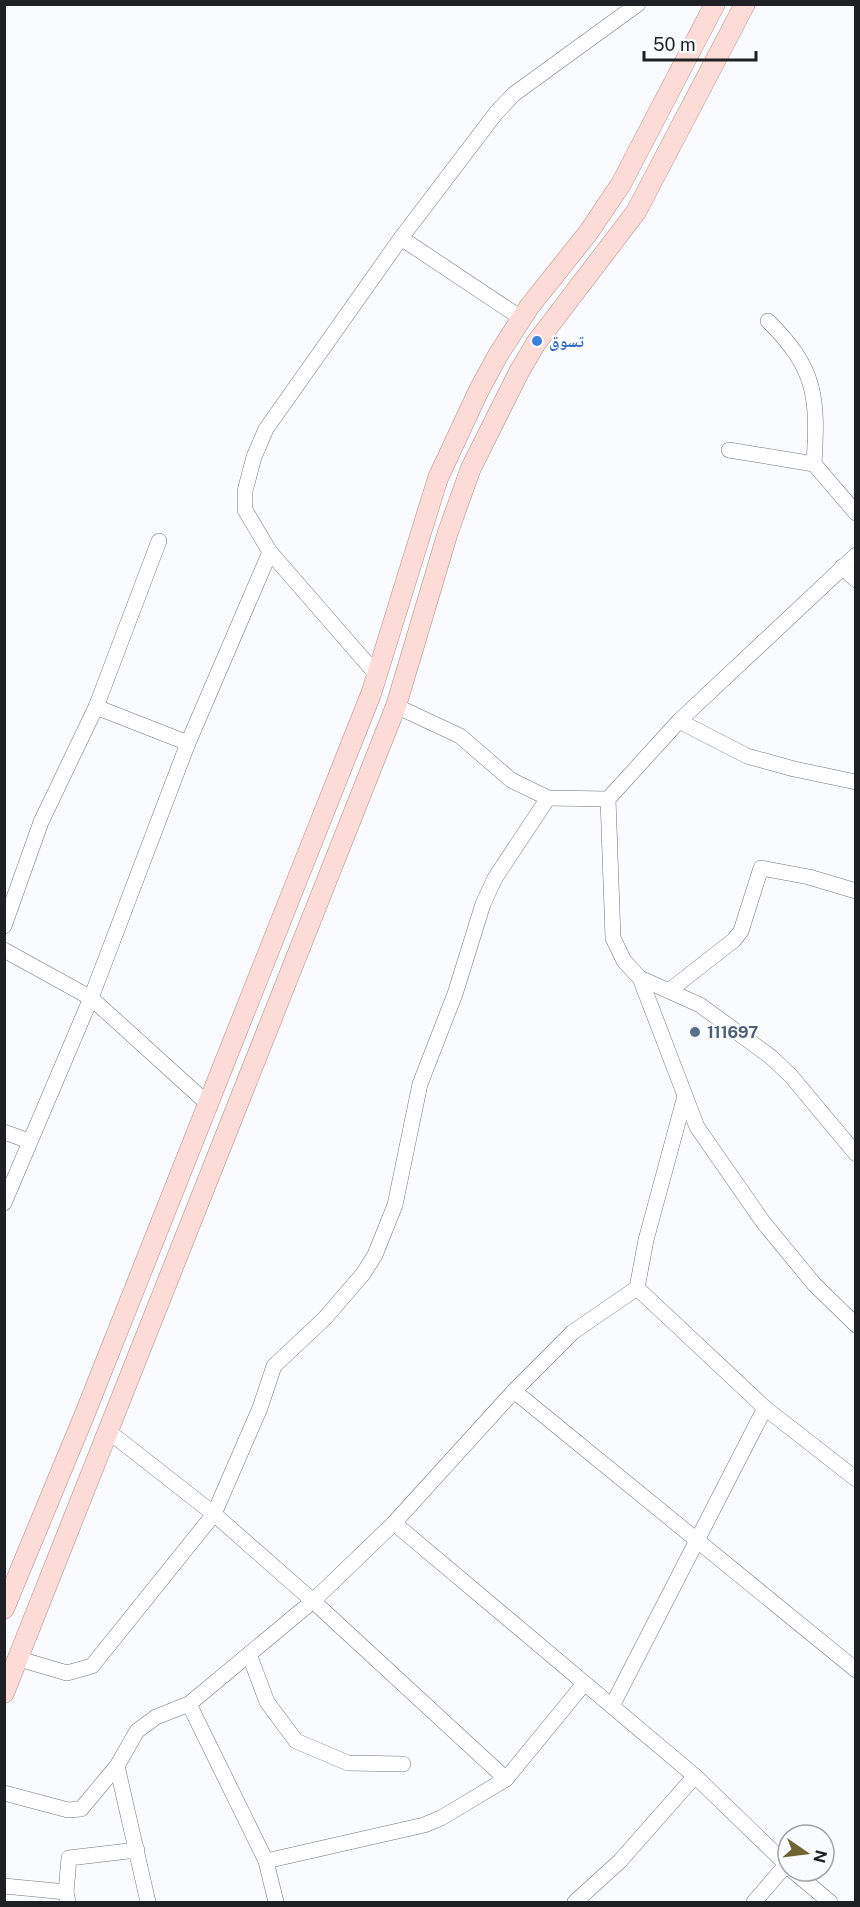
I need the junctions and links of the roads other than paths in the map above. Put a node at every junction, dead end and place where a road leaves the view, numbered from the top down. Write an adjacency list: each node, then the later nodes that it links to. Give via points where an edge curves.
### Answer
1 (638, 4): 4 (street, via 514,94)
2 (715, 4): 5 (main road, via 621,184)
3 (745, 4): 16 (main road, via 636,212 537,343 497,413 448,531)
4 (401, 238): 5 (street); 11 (street, via 266,429 254,457 244,491 245,510)
5 (521, 318): 15 (main road, via 479,390 438,478)
6 (768, 321): 8 (street, via 788,340 813,386 817,410)
7 (729, 450): 8 (street)
8 (814, 464): 9 (street)
9 (855, 513)
10 (159, 541): 17 (street)
11 (270, 552): 15 (street); 19 (street)
12 (855, 555): 13 (street)
13 (842, 567): 14 (street); 18 (street)
14 (855, 580)
15 (377, 675): 30 (main road)
16 (396, 706): 21 (street, via 460,736 511,780); 39 (main road)
17 (96, 707): 19 (street); 24 (street, via 52,795)
18 (679, 721): 20 (street, via 747,756); 22 (street)
19 (188, 742): 28 (street)
20 (855, 782)
21 (548, 798): 22 (street); 41 (street, via 495,878 483,904 455,994 420,1084 395,1205 379,1248 363,1274 325,1318 274,1366)
22 (608, 799): 26 (street, via 613,938 624,962)
23 (855, 891): 27 (street, via 761,868 741,931)
24 (4, 926)
25 (4, 950): 28 (street)
26 (640, 978): 27 (street); 29 (street)
27 (670, 990): 33 (street, via 700,1005 771,1058)
28 (91, 998): 30 (street); 32 (street)
29 (685, 1096): 35 (street); 36 (street, via 697,1127 763,1222 814,1284)
30 (207, 1103): 45 (main road)
31 (4, 1132): 32 (street)
32 (28, 1141): 34 (street)
33 (855, 1154)
34 (4, 1203)
35 (637, 1288): 37 (street, via 585,1322); 38 (street)
36 (855, 1325)
37 (513, 1391): 42 (street); 43 (street)
38 (765, 1408): 40 (street); 43 (street)
39 (108, 1431): 41 (street); 47 (main road)
40 (855, 1479)
41 (214, 1515): 44 (street); 47 (street, via 92,1666 67,1673)
42 (394, 1523): 44 (street); 49 (street)
43 (698, 1540): 48 (street); 52 (street)
44 (313, 1601): 46 (street); 56 (street)
45 (4, 1609)
46 (249, 1654): 51 (street); 53 (street, via 267,1702 296,1741 348,1763)
47 (16, 1658): 50 (main road)
48 (855, 1670)
49 (583, 1685): 52 (street); 56 (street)
50 (4, 1692)
51 (189, 1704): 54 (street, via 156,1717 137,1731); 60 (street)
52 (612, 1706): 55 (street)
53 (403, 1764)
54 (117, 1766): 57 (street, via 76,1811); 58 (street)
55 (695, 1776): 59 (street); 67 (street, via 620,1861)
56 (506, 1779): 60 (street, via 424,1825)
57 (4, 1793)
58 (137, 1850): 64 (street, via 69,1858); 65 (street)
59 (776, 1854)
60 (266, 1861): 66 (street)
61 (776, 1880): 68 (street)
62 (808, 1883): 69 (street)
63 (4, 1886): 64 (street)
64 (67, 1897)
65 (148, 1902)
66 (276, 1902)
67 (575, 1902)
68 (754, 1902)
69 (830, 1902)

